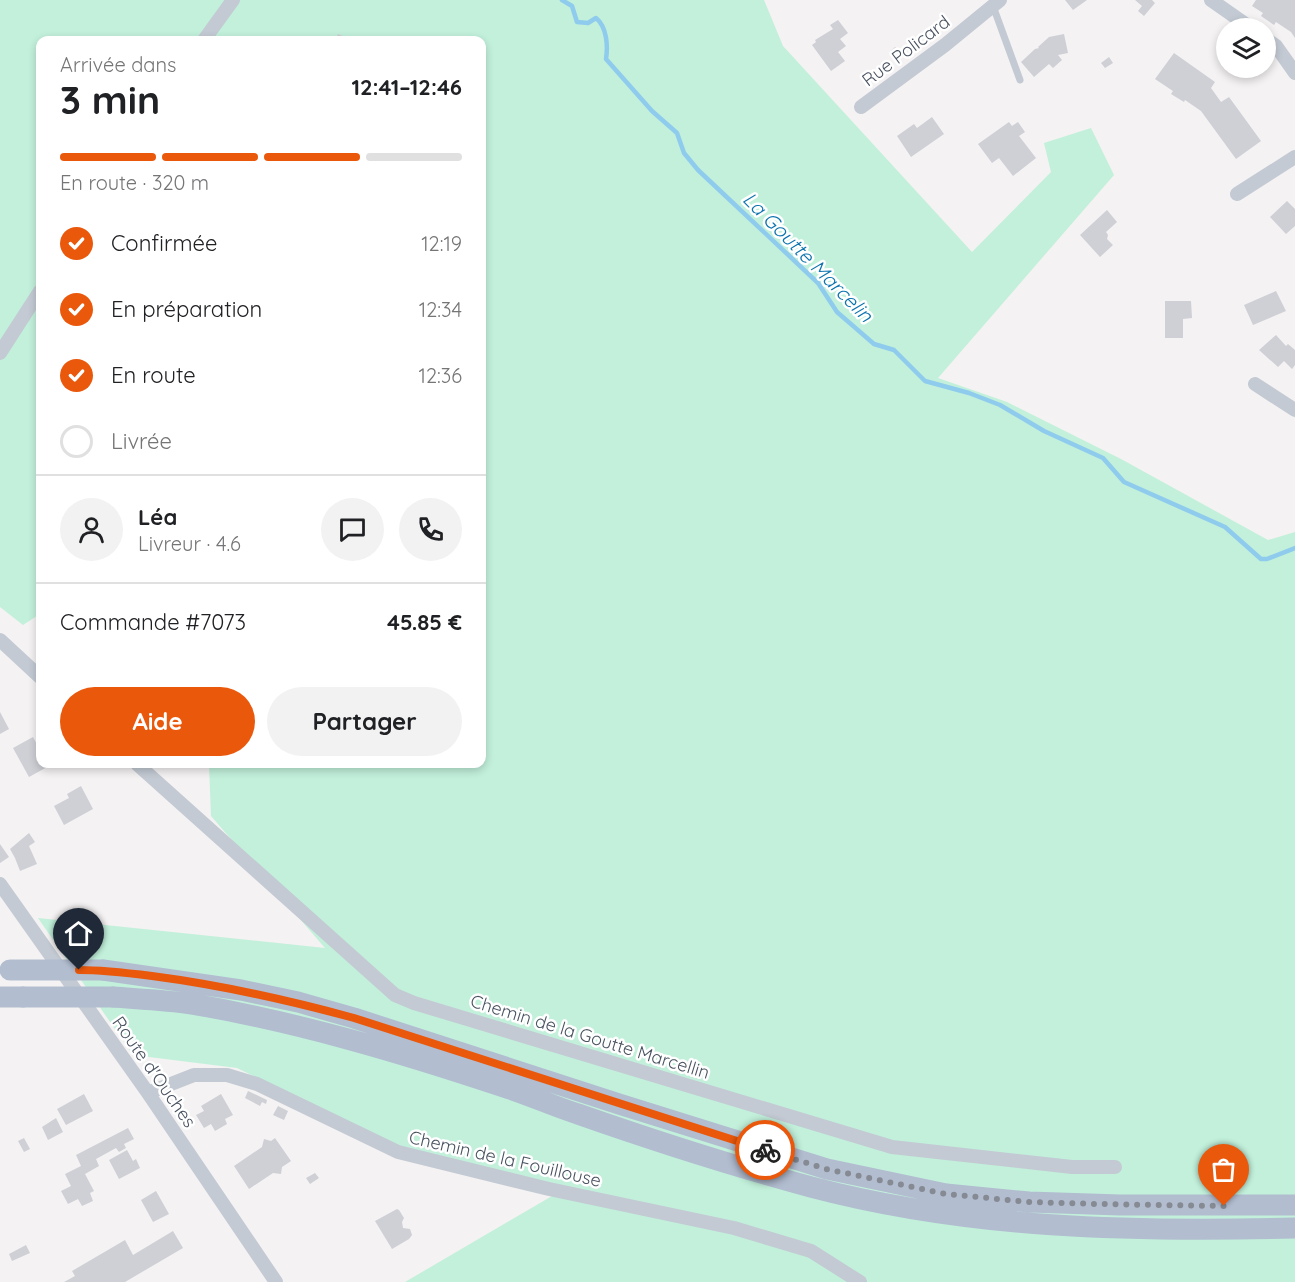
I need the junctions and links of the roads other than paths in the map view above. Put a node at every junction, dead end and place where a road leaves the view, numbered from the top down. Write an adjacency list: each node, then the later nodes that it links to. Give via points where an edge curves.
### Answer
1 (233, 0): 5 (street)
2 (1211, 0): 4 (street)
3 (996, 3): 8 (lane); 9 (street, Rue Policard)
4 (1237, 18)
5 (207, 36)
6 (1276, 46): 7 (street)
7 (1295, 73)
8 (1020, 80)
9 (861, 107)
10 (1295, 157): 11 (street)
11 (1237, 194)
12 (36, 297): 13 (street)
13 (0, 353)
14 (1255, 384): 15 (street)
15 (1295, 410)
16 (0, 640): 17 (street)
17 (36, 673)
18 (141, 768): 23 (street, Chemin de la Goutte Marcellin, via 394,995 892,1147 1072,1167)
19 (0, 884): 22 (street, Route d'Ouches)
20 (5, 970): 24 (main road, bridge, via 103,970 298,1002 826,1169 946,1194 1120,1205)
21 (0, 997): 25 (main road, bridge, via 113,997 189,1004 263,1018 365,1043 724,1162 911,1209 1009,1222 1113,1228)
22 (148, 1093): 26 (street, Route d'Ouches); 27 (street, Chemin de la Fouillouse, via 194,1075 227,1074 257,1084 398,1152 549,1189 734,1227 811,1251)
23 (1115, 1167)
24 (1295, 1205)
25 (1295, 1228)
26 (276, 1282)
27 (860, 1282)

